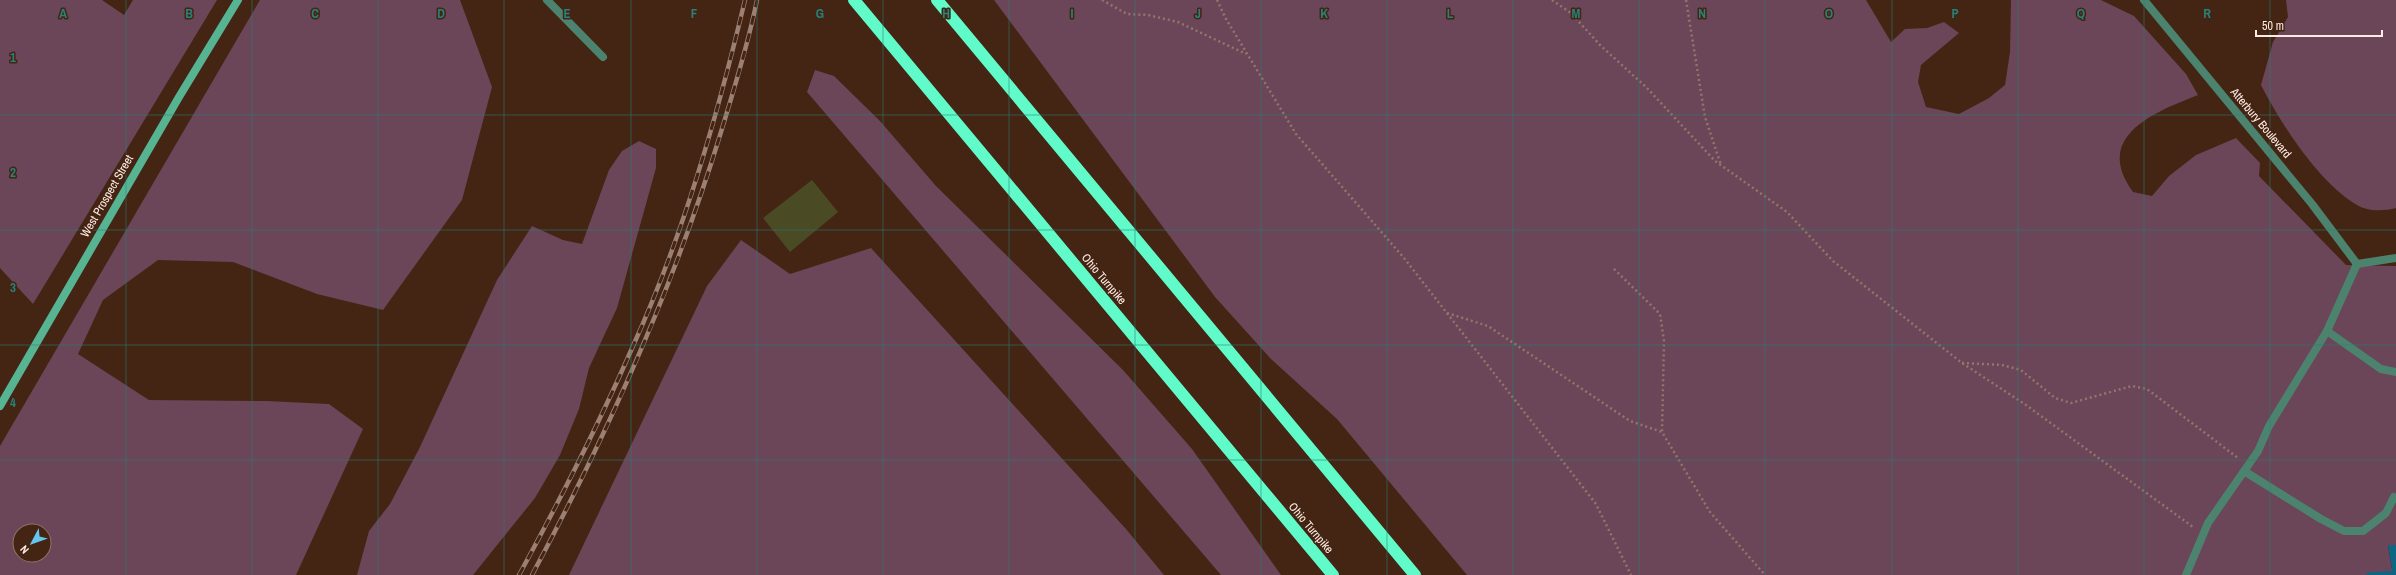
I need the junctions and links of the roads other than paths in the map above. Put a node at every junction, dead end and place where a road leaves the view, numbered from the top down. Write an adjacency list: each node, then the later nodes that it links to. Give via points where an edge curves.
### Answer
1 (238, 0): 11 (street, West Prospect Street)
2 (547, 0): 6 (street)
3 (854, 0): 14 (highway, Ohio Turnpike)
4 (936, 0): 15 (highway)
5 (2144, 0): 8 (street, Atterbury Boulevard, via 2312,204)
6 (603, 57)
7 (2396, 258): 8 (street)
8 (2357, 264): 9 (street)
9 (2327, 331): 10 (street, via 2381,369); 12 (street, via 2268,426 2258,451)
10 (2396, 372)
11 (0, 406)
12 (2246, 468): 13 (street, via 2321,519 2344,531 2363,530 2386,513); 16 (street, via 2208,523)
13 (2394, 496)
14 (1333, 575)
15 (1415, 575)
16 (2186, 575)

